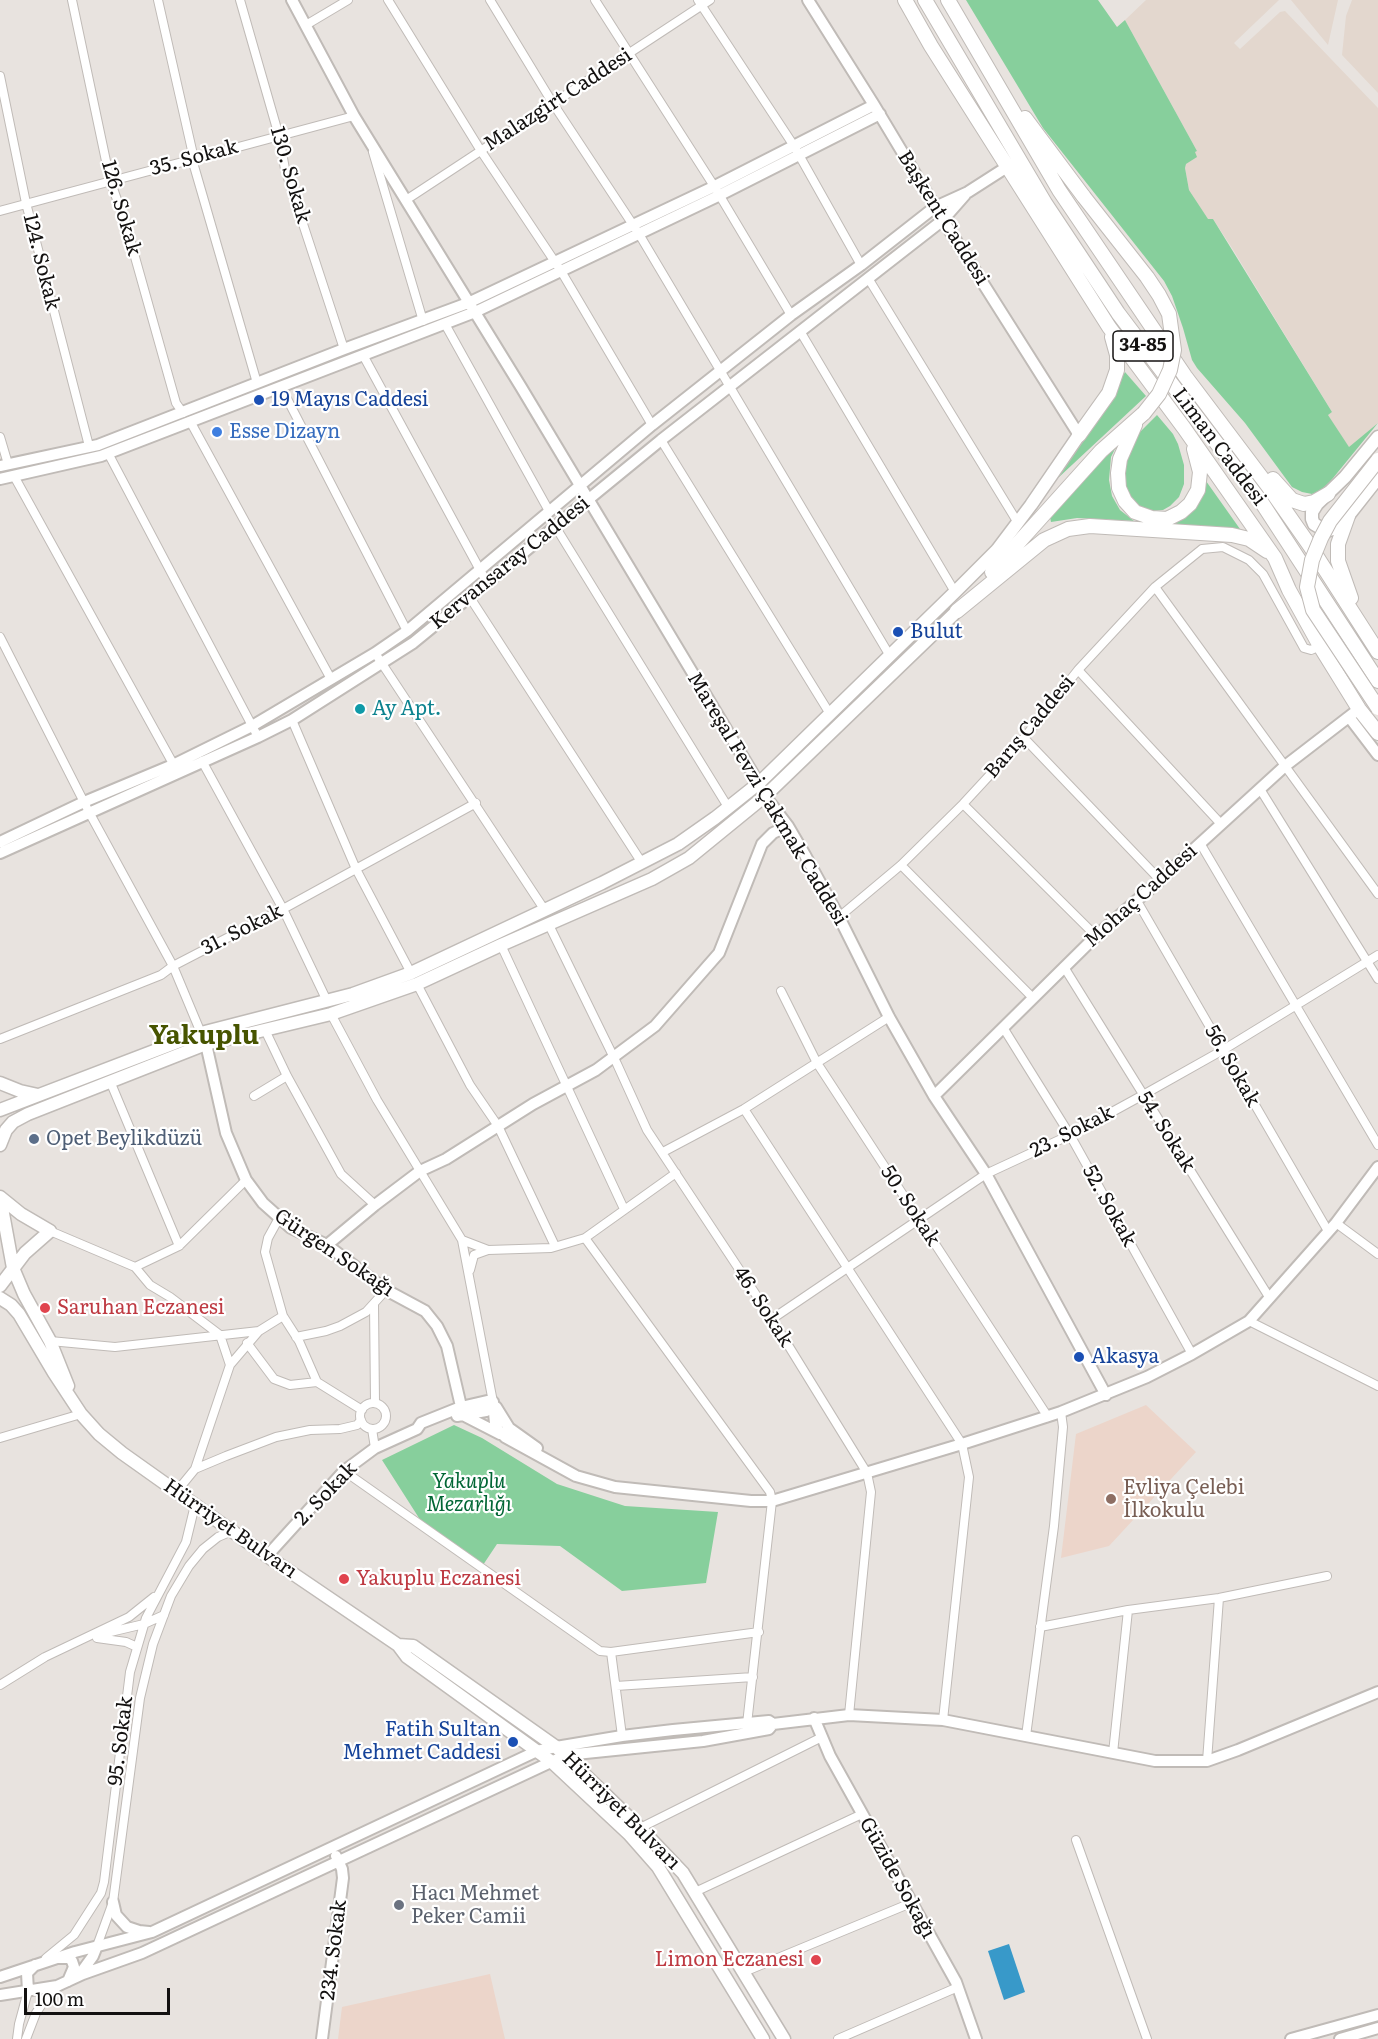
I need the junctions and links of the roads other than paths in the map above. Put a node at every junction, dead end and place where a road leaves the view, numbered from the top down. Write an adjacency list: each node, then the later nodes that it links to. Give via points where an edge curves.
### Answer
1 (72, 0): 28 (street, 126. Sokak)
2 (158, 0): 26 (street)
3 (240, 0): 22 (street, 130. Sokak)
4 (292, 0): 15 (street, Mareşal Fevzi Çakmak Caddesi)
5 (348, 0): 15 (street)
6 (388, 0): 24 (street)
7 (490, 0): 19 (street)
8 (595, 0): 17 (street)
9 (710, 0): 14 (street, Malazgirt Caddesi)
10 (807, 0): 20 (street, Başkent Caddesi)
11 (905, 0): 27 (highway)
12 (925, 0): 95 (highway, Liman Caddesi / 34-85, via 1045,203 1118,314 1262,503)
13 (948, 0): 16 (highway, Liman Caddesi)
14 (700, 3): 17 (street, Malazgirt Caddesi); 25 (street)
15 (306, 25): 21 (street, Mareşal Fevzi Çakmak Caddesi)
16 (969, 37): 54 (highway, Liman Caddesi / 34-85, via 1059,190); 55 (highway, bridge, via 1024,117 1160,295 1169,314 1174,350 1170,370 1160,394)
17 (628, 54): 19 (street, Malazgirt Caddesi); 29 (street)
18 (0, 76): 32 (street, 124. Sokak)
19 (552, 102): 24 (street, Malazgirt Caddesi); 36 (street)
20 (877, 109): 25 (street); 33 (street, Başkent Caddesi)
21 (354, 116): 22 (street, 35. Sokak); 23 (street, Mareşal Fevzi Çakmak Caddesi)
22 (279, 136): 26 (street, 35. Sokak); 46 (street, 130. Sokak, via 285,168)
23 (370, 142): 31 (street, Mareşal Fevzi Çakmak Caddesi); 42 (street)
24 (481, 151): 31 (street, Malazgirt Caddesi); 38 (street)
25 (797, 151): 29 (street); 37 (street)
26 (193, 159): 28 (street, 35. Sokak); 51 (street)
27 (1007, 166): 30 (street, Kervansaray Caddesi); 44 (highway)
28 (110, 180): 32 (street, 35. Sokak); 56 (street, 126. Sokak, via 177,403)
29 (717, 190): 36 (street); 41 (street)
30 (968, 192): 33 (street, Kervansaray Caddesi); 35 (street, Kervansaray Caddesi)
31 (406, 200): 40 (street, Mareşal Fevzi Çakmak Caddesi)
32 (26, 203): 34 (street, 35. Sokak); 63 (street, 124. Sokak)
33 (935, 207): 35 (street, Başkent Caddesi); 37 (street, Kervansaray Caddesi)
34 (0, 211)
35 (943, 220): 39 (street, Kervansaray Caddesi); 59 (street, Başkent Caddesi)
36 (636, 229): 38 (street); 49 (street)
37 (861, 265): 41 (street, Kervansaray Caddesi)
38 (558, 267): 40 (street); 57 (street)
39 (868, 278): 45 (street, Kervansaray Caddesi); 76 (street)
40 (471, 308): 42 (street); 43 (street); 71 (street, Mareşal Fevzi Çakmak Caddesi)
41 (791, 315): 49 (street, Kervansaray Caddesi)
42 (423, 321): 47 (street)
43 (445, 324): 47 (street); 74 (street)
44 (1109, 327): 58 (highway); 59 (highway, via 1117,370 1109,393)
45 (801, 331): 52 (street, Kervansaray Caddesi); 82 (street)
46 (344, 349): 47 (street); 48 (street); 50 (street)
47 (361, 350): 48 (street); 79 (street)
48 (351, 360): 50 (street)
49 (722, 371): 52 (street); 57 (street, Kervansaray Caddesi)
50 (279, 382): 51 (street); 53 (street); 85 (street)
51 (257, 383): 53 (street); 56 (street)
52 (731, 386): 62 (street, Kervansaray Caddesi); 91 (street)
53 (262, 394): 56 (street)
54 (1204, 401): 72 (highway, via 1229,423 1292,500 1304,504); 86 (highway, Liman Caddesi / 34-85, via 1268,486)
55 (1144, 413): 58 (highway, via 1126,442 1118,473 1119,488 1135,512 1167,519 1190,504 1198,490 1200,472 1196,452); 84 (highway, via 1101,451)
56 (187, 417): 64 (street); 94 (street, 126. Sokak)
57 (652, 425): 71 (street, Kervansaray Caddesi)
58 (1184, 428): 78 (highway)
59 (1079, 435): 76 (main road)
60 (0, 437): 67 (street)
61 (1378, 437): 72 (main road)
62 (661, 440): 73 (street, Kervansaray Caddesi); 98 (street)
63 (89, 446): 64 (street); 65 (street); 67 (street)
64 (106, 448): 65 (street); 100 (street)
65 (95, 457): 68 (street)
66 (1378, 460): 96 (highway, bridge, via 1321,537 1307,587 1313,610)
67 (4, 465): 68 (street)
68 (14, 476): 70 (street); 107 (street)
69 (1378, 478): 75 (main road)
70 (0, 479)
71 (580, 486): 73 (street, Mareşal Fevzi Çakmak Caddesi); 74 (street, Kervansaray Caddesi)
72 (1328, 494): 75 (main road, via 1312,512 1314,524 1326,531)
73 (588, 499): 77 (street, Kervansaray Caddesi); 108 (street, Mareşal Fevzi Çakmak Caddesi)
74 (549, 511): 79 (street, Kervansaray Caddesi)
75 (1348, 516): 86 (highway, via 1338,544 1338,561)
76 (1018, 522): 82 (main road)
77 (555, 526): 80 (street, Kervansaray Caddesi); 114 (street)
78 (1275, 558): 84 (highway, via 1249,539 1232,535 1090,526 1068,529 1044,540); 88 (highway)
79 (480, 569): 80 (street); 85 (street, Kervansaray Caddesi)
80 (486, 581): 83 (street, Kervansaray Caddesi)
81 (1155, 587): 88 (street, Barış Caddesi, via 1202,549 1224,547 1249,560 1263,574 1304,648); 93 (street, Barış Caddesi); 106 (street)
82 (956, 592): 91 (main road)
83 (469, 596): 92 (street, Kervansaray Caddesi, via 413,643); 120 (street)
84 (957, 611): 110 (main road)
85 (407, 631): 90 (street, Kervansaray Caddesi)
86 (1366, 633): 89 (highway, Liman Caddesi / 34-85)
87 (0, 637): 113 (street)
88 (1320, 646): 97 (highway)
89 (1378, 652)
90 (375, 653): 92 (street); 94 (street, Kervansaray Caddesi)
91 (890, 656): 98 (main road)
92 (382, 663): 99 (street, Kervansaray Caddesi); 111 (street)
93 (1078, 670): 103 (street, Barış Caddesi); 115 (street)
94 (331, 679): 100 (street, Kervansaray Caddesi)
95 (1378, 681)
96 (1378, 708)
97 (1354, 713): 101 (highway); 104 (street); 106 (street, Mohaç Caddesi)
98 (830, 714): 108 (main road)
99 (292, 720): 102 (street, Kervansaray Caddesi); 122 (street)
100 (252, 726): 102 (street); 107 (street, Kervansaray Caddesi)
101 (1378, 733)
102 (258, 737): 105 (street, Kervansaray Caddesi)
103 (1024, 738): 112 (street, Barış Caddesi); 123 (street)
104 (1378, 755)
105 (202, 761): 107 (street, Kervansaray Caddesi); 126 (street)
106 (1285, 765): 109 (street, Mohaç Caddesi); 124 (street)
107 (176, 768): 113 (street, Kervansaray Caddesi)
108 (759, 783): 110 (street, Mareşal Fevzi Çakmak Caddesi); 114 (main road)
109 (1260, 789): 115 (street, Mohaç Caddesi); 133 (street)
110 (765, 796): 116 (street, Mareşal Fevzi Çakmak Caddesi); 129 (main road, via 680,863)
111 (476, 803): 122 (street, 31. Sokak); 127 (street)
112 (963, 804): 121 (street, Barış Caddesi); 130 (street)
113 (87, 807): 117 (street, Kervansaray Caddesi); 119 (street, Kervansaray Caddesi); 134 (street)
114 (728, 807): 120 (main road, via 678,844)
115 (1221, 824): 118 (street, Mohaç Caddesi)
116 (788, 826): 128 (street, Mareşal Fevzi Çakmak Caddesi); 149 (street, via 772,833 762,844 718,953 655,1026)
117 (0, 842)
118 (1200, 843): 123 (street, Mohaç Caddesi); 141 (street)
119 (0, 853)
120 (642, 863): 127 (main road)
121 (901, 865): 128 (street, Barış Caddesi); 139 (street)
122 (356, 869): 126 (street, 31. Sokak); 136 (street)
123 (1160, 880): 125 (street, Mohaç Caddesi)
124 (1378, 894)
125 (1137, 901): 130 (street, Mohaç Caddesi); 148 (street, 56. Sokak)
126 (284, 909): 134 (street, 31. Sokak); 140 (street)
127 (544, 909): 129 (main road); 136 (main road)
128 (839, 917): 143 (street, Mareşal Fevzi Çakmak Caddesi)
129 (549, 925): 131 (main road); 149 (street, 46. Sokak)
130 (1096, 936): 135 (street, Mohaç Caddesi)
131 (501, 945): 136 (main road); 154 (street)
132 (1378, 955): 133 (street, 23. Sokak)
133 (1368, 962): 137 (street); 141 (street, 23. Sokak)
134 (173, 966): 146 (street, 31. Sokak, via 161,975); 147 (street)
135 (1064, 967): 139 (street, Mohaç Caddesi); 156 (street, 54. Sokak)
136 (414, 979): 140 (main road); 142 (main road); 161 (street, via 470,1085)
137 (1378, 979)
138 (781, 991): 150 (street, 50. Sokak)
139 (1033, 999): 144 (street, Mohaç Caddesi)
140 (327, 1001): 147 (main road)
141 (1297, 1004): 148 (street, 23. Sokak); 163 (street)
142 (332, 1014): 145 (main road); 167 (street)
143 (889, 1017): 150 (street); 158 (street, Mareşal Fevzi Çakmak Caddesi)
144 (1004, 1029): 158 (street, Mohaç Caddesi); 162 (street, 52. Sokak)
145 (265, 1030): 147 (main road); 151 (street)
146 (0, 1039)
147 (203, 1039): 152 (main road); 155 (main road); 170 (street, Gürgen Sokağı, via 226,1133)
148 (1223, 1050): 156 (street, 23. Sokak); 176 (street, 56. Sokak)
149 (614, 1058): 154 (street); 165 (street, 46. Sokak, via 647,1130)
150 (817, 1063): 159 (street); 175 (street, 50. Sokak)
151 (287, 1076): 157 (street); 172 (street, via 341,1173)
152 (110, 1081): 164 (main road, via 13,1122); 181 (street)
153 (0, 1083): 155 (main road)
154 (567, 1086): 161 (street); 173 (street)
155 (39, 1095): 160 (main road)
156 (1143, 1095): 162 (street, 23. Sokak); 191 (street, 54. Sokak)
157 (254, 1096)
158 (934, 1096): 169 (street, Mareşal Fevzi Çakmak Caddesi)
159 (744, 1109): 165 (street); 187 (street)
160 (0, 1110)
161 (498, 1126): 167 (street); 182 (street)
162 (1070, 1136): 169 (street, 23. Sokak); 203 (street, 52. Sokak)
163 (1378, 1144)
164 (0, 1145)
165 (663, 1152): 168 (street, 46. Sokak)
166 (1378, 1167): 176 (street)
167 (420, 1171): 172 (street); 179 (street)
168 (675, 1173): 173 (street); 195 (street, 46. Sokak)
169 (986, 1174): 175 (street, 23. Sokak); 207 (street, Mareşal Fevzi Çakmak Caddesi)
170 (246, 1180): 174 (street, Gürgen Sokağı); 181 (street)
171 (0, 1197): 177 (main road); 186 (main road, Hürriyet Bulvarı)
172 (375, 1205): 180 (street)
173 (624, 1209): 178 (street)
174 (279, 1218): 180 (street, Gürgen Sokağı); 194 (street, via 265,1252)
175 (919, 1220): 187 (street, 23. Sokak); 215 (street, 50. Sokak)
176 (1332, 1227): 184 (street); 191 (street)
177 (50, 1231): 185 (street); 186 (main road)
178 (585, 1238): 182 (street); 226 (street, via 770,1492)
179 (462, 1240): 183 (street); 188 (street)
180 (327, 1245): 190 (street, Gürgen Sokağı)
181 (179, 1246): 185 (street)
182 (555, 1246): 183 (street)
183 (488, 1250): 188 (street, via 474,1255)
184 (1378, 1254)
185 (135, 1267): 199 (street, via 150,1286)
186 (13, 1268): 189 (main road); 201 (main road, Hürriyet Bulvarı)
187 (847, 1270): 195 (street, 23. Sokak); 220 (street)
188 (469, 1274): 209 (street)
189 (0, 1286)
190 (386, 1290): 193 (street); 212 (street, Gürgen Sokağı, via 425,1311 437,1326 447,1346)
191 (1269, 1297): 196 (street)
192 (0, 1298): 197 (main road, Hürriyet Bulvarı, via 11,1305)
193 (374, 1304): 200 (street, via 340,1326); 210 (street)
194 (283, 1316): 198 (street); 200 (street)
195 (772, 1319): 224 (street, 46. Sokak)
196 (1249, 1321): 203 (street); 206 (street)
197 (28, 1329): 201 (main road); 208 (main road, Hürriyet Bulvarı)
198 (259, 1331): 199 (street); 202 (street)
199 (220, 1335): 201 (street, via 115,1347); 204 (street)
200 (296, 1337): 205 (street)
201 (50, 1341): 208 (main road, Hürriyet Bulvarı)
202 (248, 1343): 204 (street); 205 (street, via 274,1379 290,1385)
203 (1192, 1354): 207 (street)
204 (230, 1365): 222 (street)
205 (317, 1382): 211 (street)
206 (1378, 1386)
207 (1106, 1395): 213 (street)
208 (74, 1401): 214 (main road, Hürriyet Bulvarı)
209 (493, 1402): 212 (street, via 486,1411); 218 (street, via 495,1423); 226 (street, via 509,1428 586,1473 622,1482 734,1493)
210 (375, 1403): 211 (street); 217 (street, via 382,1406 387,1418 383,1425)
211 (362, 1410): 216 (street)
212 (462, 1411): 218 (street); 221 (street, via 421,1424)
213 (1061, 1412): 215 (street); 236 (street, via 1062,1438)
214 (81, 1414): 219 (street); 225 (main road, Hürriyet Bulvarı, via 122,1453)
215 (1048, 1417): 220 (street)
216 (361, 1420): 217 (street); 222 (street, via 340,1430 309,1430 276,1437)
217 (372, 1429): 221 (street, 2. Sokak)
218 (505, 1437): 226 (street, via 594,1482)
219 (0, 1438)
220 (962, 1444): 224 (street); 250 (street, via 969,1477)
221 (375, 1448): 223 (street, 2. Sokak)
222 (195, 1469): 225 (street)
223 (344, 1472): 229 (street, 2. Sokak); 241 (street, via 600,1651)
224 (867, 1473): 226 (street); 248 (street, 46. Sokak, via 871,1492)
225 (177, 1491): 227 (main road, Hürriyet Bulvarı)
226 (772, 1501): 237 (street)
227 (195, 1505): 228 (main road, Hürriyet Bulvarı); 231 (street, 95. Sokak, via 186,1542)
228 (232, 1531): 229 (main road, Hürriyet Bulvarı); 234 (street, 95. Sokak, via 218,1537 196,1557 171,1596)
229 (267, 1556): 239 (main road, Hürriyet Bulvarı)
230 (1327, 1576): 232 (street)
231 (160, 1591): 235 (street, 95. Sokak); 238 (street, via 129,1617)
232 (1219, 1598): 233 (street); 260 (street)
233 (1128, 1610): 236 (street); 258 (street)
234 (164, 1615): 235 (street); 247 (street, 95. Sokak, via 148,1660)
235 (144, 1624): 238 (street); 240 (street, 95. Sokak)
236 (1040, 1627): 254 (street)
237 (759, 1632): 241 (street); 242 (street)
238 (89, 1637): 240 (street); 243 (street, via 45,1657)
239 (398, 1645): 256 (main road, Hürriyet Bulvarı, via 413,1646); 257 (main road, Hürriyet Bulvarı, via 407,1657)
240 (137, 1647): 246 (street, 95. Sokak)
241 (611, 1652): 244 (street)
242 (753, 1677): 244 (street); 251 (street)
243 (0, 1685)
244 (616, 1686): 253 (street)
245 (1378, 1692): 260 (street)
246 (124, 1710): 247 (street); 273 (street, 95. Sokak, via 101,1893 74,1935)
247 (138, 1713): 268 (street, 95. Sokak)
248 (849, 1715): 249 (street); 250 (street)
249 (814, 1718): 252 (street); 255 (street, Güzide Sokağı)
250 (943, 1720): 254 (street)
251 (747, 1724): 252 (street); 253 (street)
252 (773, 1724): 259 (street, via 769,1729 703,1741)
253 (622, 1736): 256 (street)
254 (1026, 1736): 258 (street)
255 (822, 1737): 262 (street, Güzide Sokağı); 263 (street)
256 (556, 1747): 257 (street); 259 (main road, Hürriyet Bulvarı)
257 (537, 1751): 261 (main road, Hürriyet Bulvarı); 265 (street)
258 (1113, 1753): 260 (street, via 1155,1761)
259 (566, 1755): 261 (street); 263 (main road, Hürriyet Bulvarı)
260 (1207, 1761)
261 (552, 1762): 266 (street); 285 (main road, Hürriyet Bulvarı, via 629,1834 658,1867)
262 (862, 1814): 267 (street); 269 (street, Güzide Sokağı)
263 (640, 1828): 267 (main road, Hürriyet Bulvarı, via 683,1873)
264 (1076, 1840): 289 (street)
265 (331, 1847): 266 (street, 234. Sokak); 270 (street)
266 (338, 1861): 276 (street, via 142,1953); 284 (street, 234. Sokak, via 343,1878)
267 (695, 1892): 274 (main road, Hürriyet Bulvarı)
268 (113, 1902): 270 (street, via 116,1915 127,1927); 271 (street, 95. Sokak)
269 (911, 1903): 274 (street); 277 (street, Güzide Sokağı)
270 (152, 1932): 271 (street)
271 (97, 1946): 272 (street); 276 (street, via 85,1969)
272 (53, 1958): 273 (street); 276 (street, via 72,1961 74,1967)
273 (37, 1963): 275 (street); 278 (street, via 27,1973)
274 (744, 1972): 286 (main road, Hürriyet Bulvarı)
275 (0, 1977)
276 (66, 1982): 278 (street); 283 (street, via 44,2001)
277 (957, 1987): 287 (street); 288 (street, Güzide Sokağı)
278 (28, 1991): 279 (street); 282 (street)
279 (0, 1995)
280 (1378, 2015): 290 (street)
281 (1378, 2028): 291 (street)
282 (17, 2039)
283 (26, 2039)
284 (322, 2039)
285 (763, 2039)
286 (784, 2039)
287 (838, 2039)
288 (976, 2039)
289 (1148, 2039)
290 (1291, 2039)
291 (1340, 2039)

